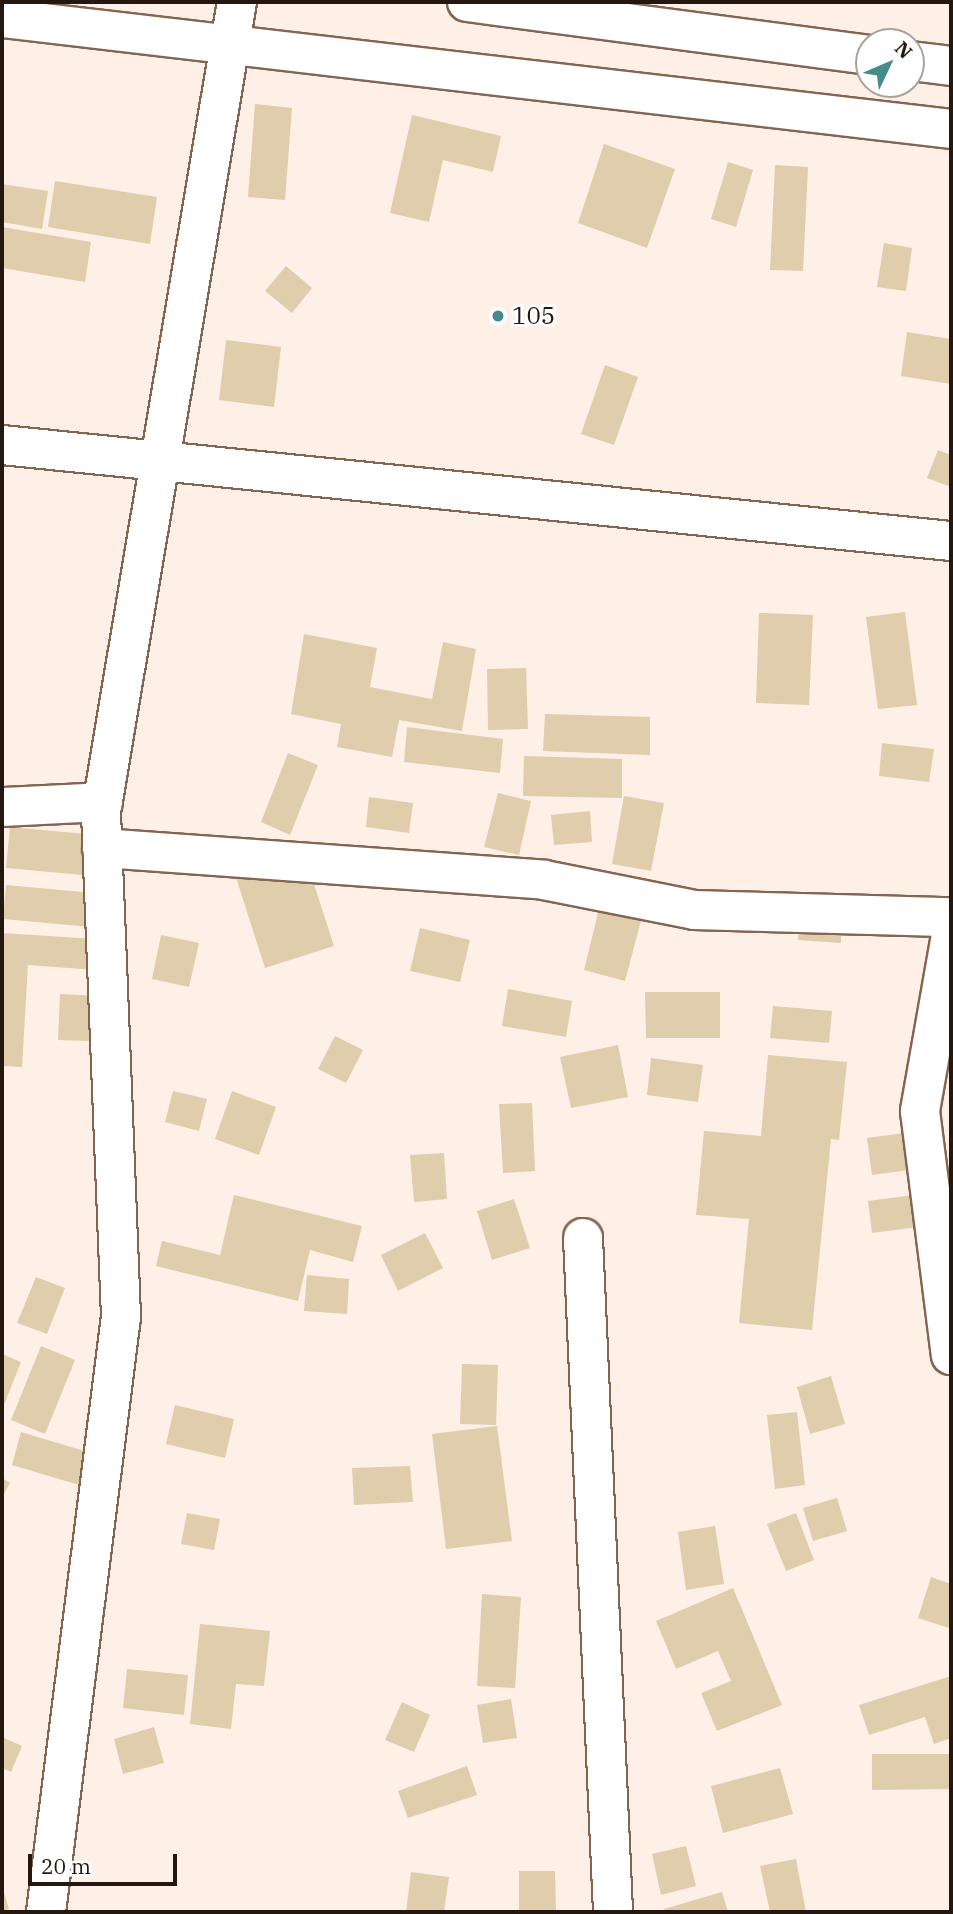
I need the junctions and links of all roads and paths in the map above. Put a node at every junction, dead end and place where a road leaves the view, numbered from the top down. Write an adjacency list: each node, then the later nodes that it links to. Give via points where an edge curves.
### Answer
1 (237, 2): 4 (street)
2 (467, 2): 5 (street)
3 (2, 18): 4 (street)
4 (232, 42): 8 (street); 10 (street)
5 (855, 53)
6 (925, 63): 7 (street)
7 (951, 66)
8 (951, 129)
9 (2, 444): 10 (street)
10 (161, 461): 11 (street); 12 (street)
11 (951, 541)
12 (103, 802): 13 (street); 14 (street)
13 (2, 807)
14 (102, 848): 15 (street, via 544,880 694,910); 19 (street, via 121,1317)
15 (951, 917)
16 (951, 935): 18 (street, via 920,1111)
17 (583, 1238): 20 (street)
18 (951, 1355)
19 (46, 1912)
20 (613, 1912)

